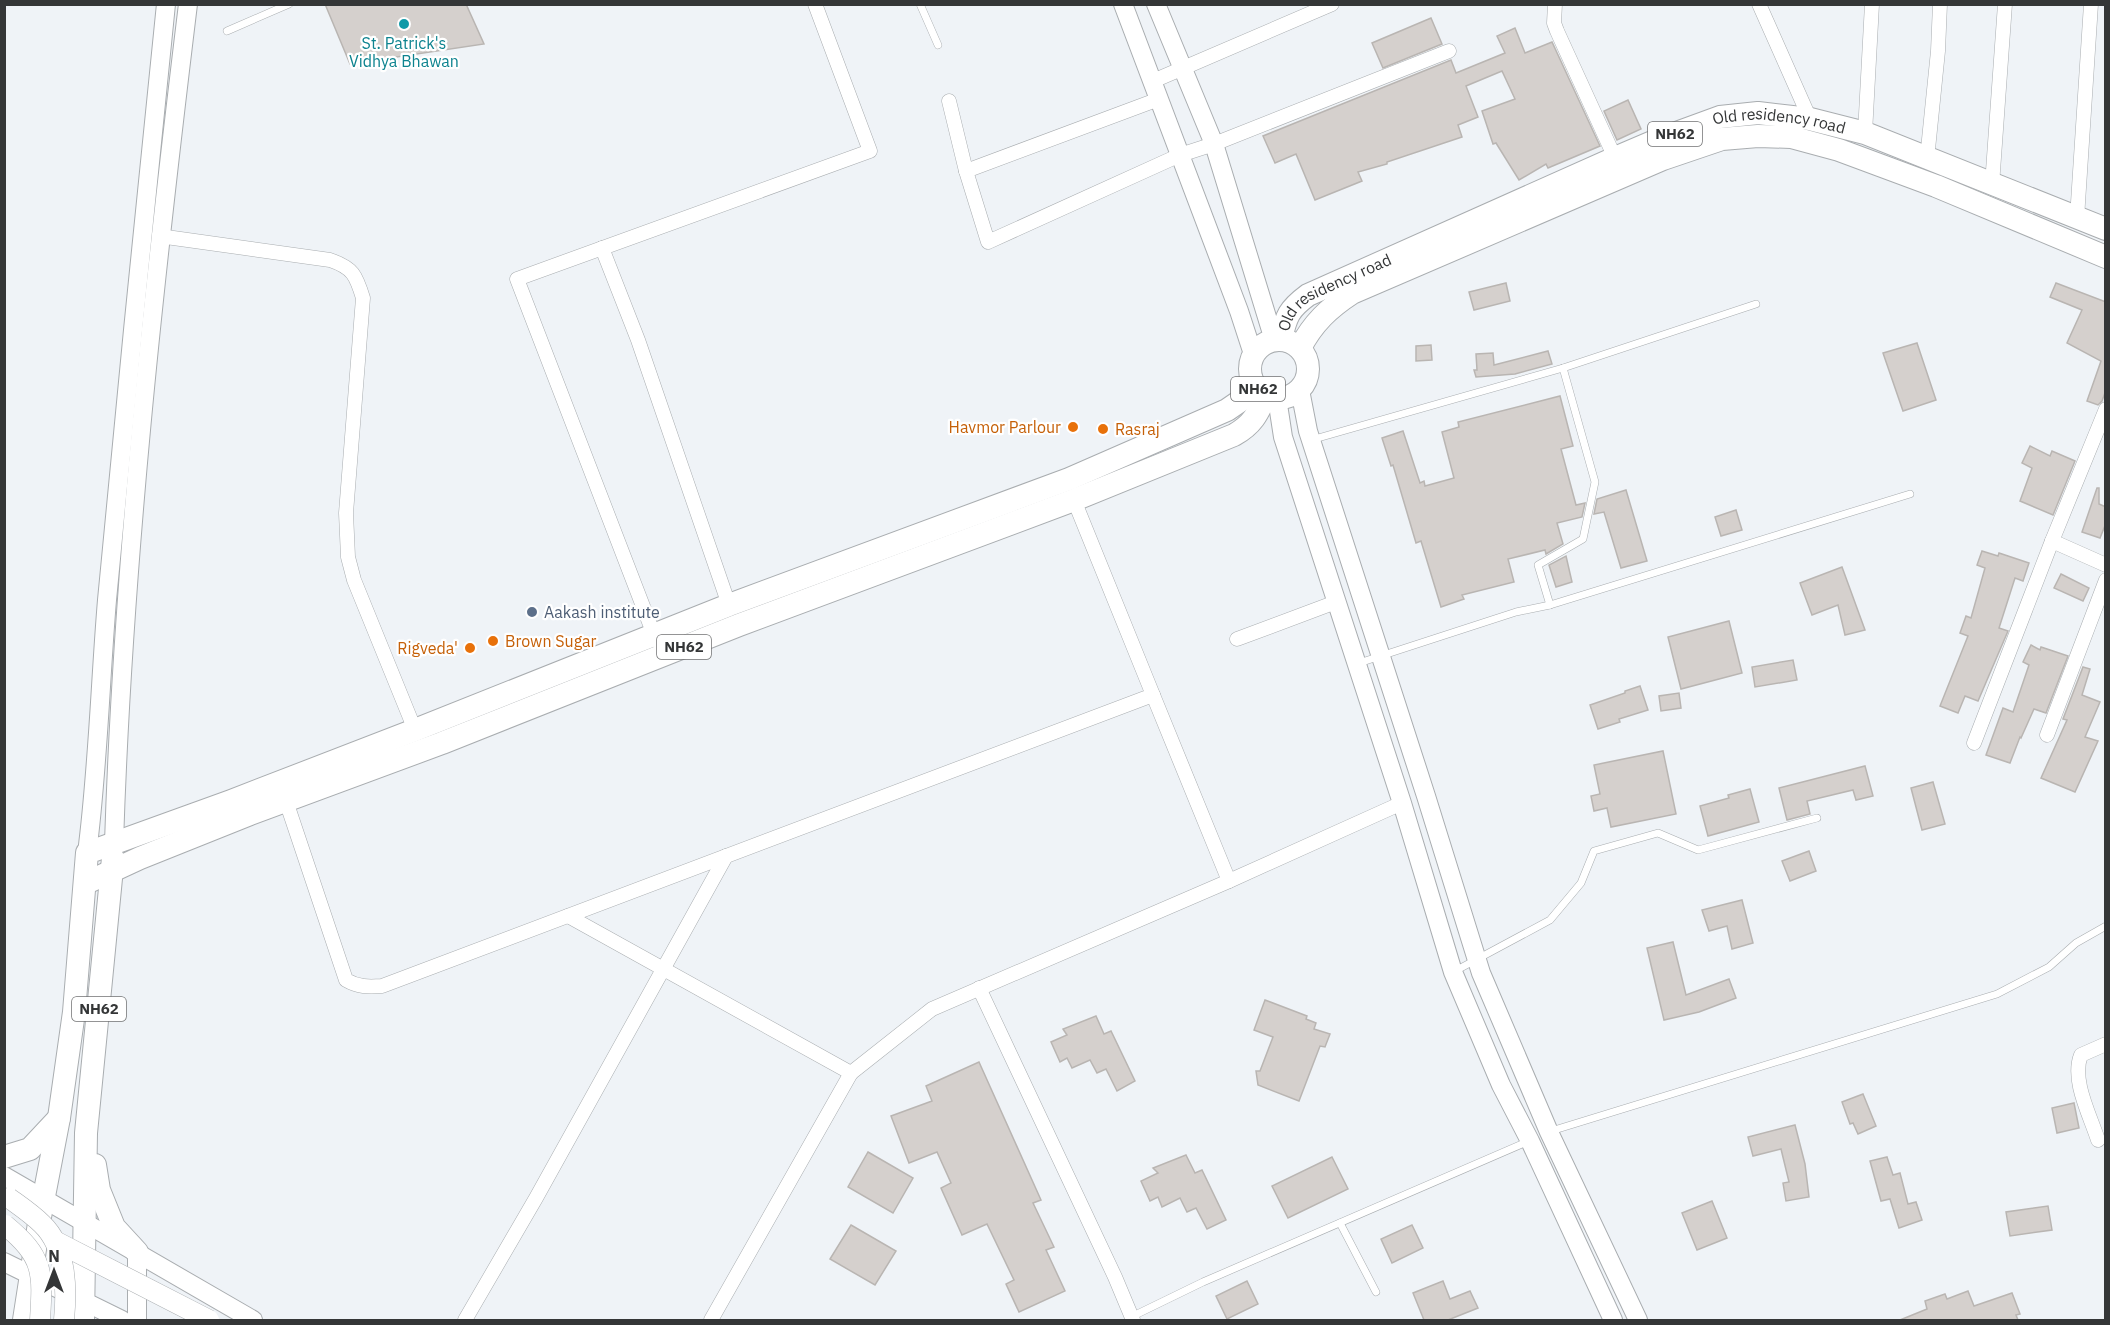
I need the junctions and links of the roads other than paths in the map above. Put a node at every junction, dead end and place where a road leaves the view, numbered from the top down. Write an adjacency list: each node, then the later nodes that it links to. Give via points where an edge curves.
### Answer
1 (166, 4): 63 (street, via 127,383)
2 (188, 4): 31 (street)
3 (289, 4): 15 (lane)
4 (815, 4): 32 (street, via 870,151)
5 (920, 4): 16 (lane)
6 (1124, 4): 19 (street)
7 (1156, 4): 18 (street)
8 (1332, 4): 18 (street)
9 (1555, 4): 25 (street, via 1557,31)
10 (1759, 4): 21 (street)
11 (1872, 4): 22 (street)
12 (1940, 4): 26 (street)
13 (2005, 4): 28 (street)
14 (2091, 4): 29 (street)
15 (227, 31)
16 (938, 45)
17 (1449, 51): 23 (street)
18 (1183, 68): 19 (street); 23 (street)
19 (1156, 90): 24 (street); 27 (street)
20 (949, 101): 27 (street)
21 (1810, 119): 22 (highway, Old residency road / NH62); 25 (highway, Old residency road / NH62, via 1758,113 1720,117)
22 (1865, 133): 26 (highway, Old residency road / NH62)
23 (1214, 144): 24 (street); 35 (street)
24 (1180, 155): 27 (street, via 988,242); 36 (street)
25 (1615, 158): 35 (highway, Old residency road / NH62, via 1308,295 1288,314)
26 (1927, 159): 28 (highway, Old residency road / NH62)
27 (966, 171)
28 (1992, 185): 29 (highway, Old residency road / NH62)
29 (2077, 218): 30 (highway, Old residency road / NH62)
30 (2106, 230)
31 (159, 236): 56 (street, via 330,260 345,265 356,277 363,298 346,513 348,558); 62 (street, via 118,724)
32 (602, 248): 49 (street); 52 (street, via 518,279)
33 (2106, 257): 35 (highway, Old residency road / NH62, via 1839,150 1791,137 1722,139 1663,159 1352,293 1333,305 1310,330)
34 (1756, 304): 37 (lane)
35 (1285, 342): 36 (highway, NH62, via 1262,345); 38 (highway, NH62, via 1307,358 1307,380)
36 (1253, 354): 39 (highway, NH62, via 1250,374)
37 (1563, 368): 42 (lane); 50 (lane, via 1595,482 1583,539 1538,565)
38 (1300, 390): 39 (highway, NH62, via 1290,397); 42 (street)
39 (1266, 393): 44 (highway, NH62, via 1254,422 1240,432); 48 (street); 49 (highway, NH62, via 1243,399 1227,410 1069,479)
40 (2106, 410): 41 (street)
41 (2101, 434): 45 (street)
42 (1311, 440): 53 (street)
43 (1910, 494): 50 (lane)
44 (1074, 500): 52 (highway, NH62); 55 (street)
45 (2052, 541): 46 (street); 58 (street)
46 (2106, 565)
47 (2106, 580): 57 (street)
48 (1336, 602): 51 (street); 54 (street)
49 (729, 604): 52 (highway, NH62)
50 (1550, 605): 53 (lane, via 1516,612)
51 (1237, 639)
52 (658, 646): 56 (highway, NH62); 59 (highway, NH62, via 442,743)
53 (1380, 656): 54 (lane); 70 (street)
54 (1356, 663): 60 (street)
55 (1153, 695): 64 (street); 66 (street)
56 (415, 730): 62 (highway, NH62)
57 (2048, 735)
58 (1974, 743)
59 (286, 801): 65 (highway, NH62); 68 (street, via 346,980 354,984 382,986)
60 (1402, 803): 66 (street); 72 (street)
61 (1817, 818): 70 (lane, via 1698,850 1658,833 1594,851 1581,883 1550,920)
62 (114, 843): 63 (highway, NH62); 65 (highway, NH62)
63 (87, 853): 67 (highway, NH62)
64 (726, 856): 68 (street); 71 (street)
65 (112, 870): 67 (highway, NH62); 77 (highway, NH62)
66 (1229, 881): 73 (street)
67 (86, 883): 76 (highway, NH62)
68 (568, 916): 71 (street)
69 (2106, 926): 78 (lane, via 2076,943 2049,967 1997,994)
70 (1477, 960): 72 (lane); 78 (street)
71 (664, 969): 75 (street); 102 (street)
72 (1453, 972): 80 (street, via 1501,1085)
73 (980, 988): 75 (street, via 932,1009); 94 (street)
74 (2106, 1044): 79 (street, via 2081,1055 2077,1065 2077,1077)
75 (851, 1073): 103 (street)
76 (60, 1118): 81 (highway, via 30,1149); 84 (highway, NH62)
77 (87, 1125): 85 (highway, NH62); 89 (highway, via 99,1190 114,1227)
78 (1549, 1132): 105 (street)
79 (2098, 1140)
80 (1530, 1141): 86 (lane); 104 (street)
81 (4, 1157)
82 (4, 1176): 84 (street)
83 (9, 1198): 88 (main road, bridge)
84 (44, 1199): 85 (street); 91 (highway, NH62)
85 (85, 1222): 89 (street); 93 (highway, NH62)
86 (1340, 1223): 92 (lane); 94 (lane, via 1203,1282)
87 (5, 1225): 96 (main road, bridge, via 35,1255 42,1295)
88 (56, 1240): 97 (main road, bridge, via 64,1273); 100 (main road, bridge)
89 (137, 1252): 99 (street); 101 (street)
90 (4, 1262): 91 (street)
91 (32, 1275): 93 (street); 95 (highway, NH62)
92 (1376, 1292)
93 (83, 1311): 98 (street)
94 (1132, 1319)
95 (24, 1320)
96 (40, 1320)
97 (64, 1320)
98 (122, 1320)
99 (136, 1320)
100 (209, 1320)
101 (253, 1320)
102 (465, 1320)
103 (711, 1320)
104 (1612, 1320)
105 (1638, 1320)

